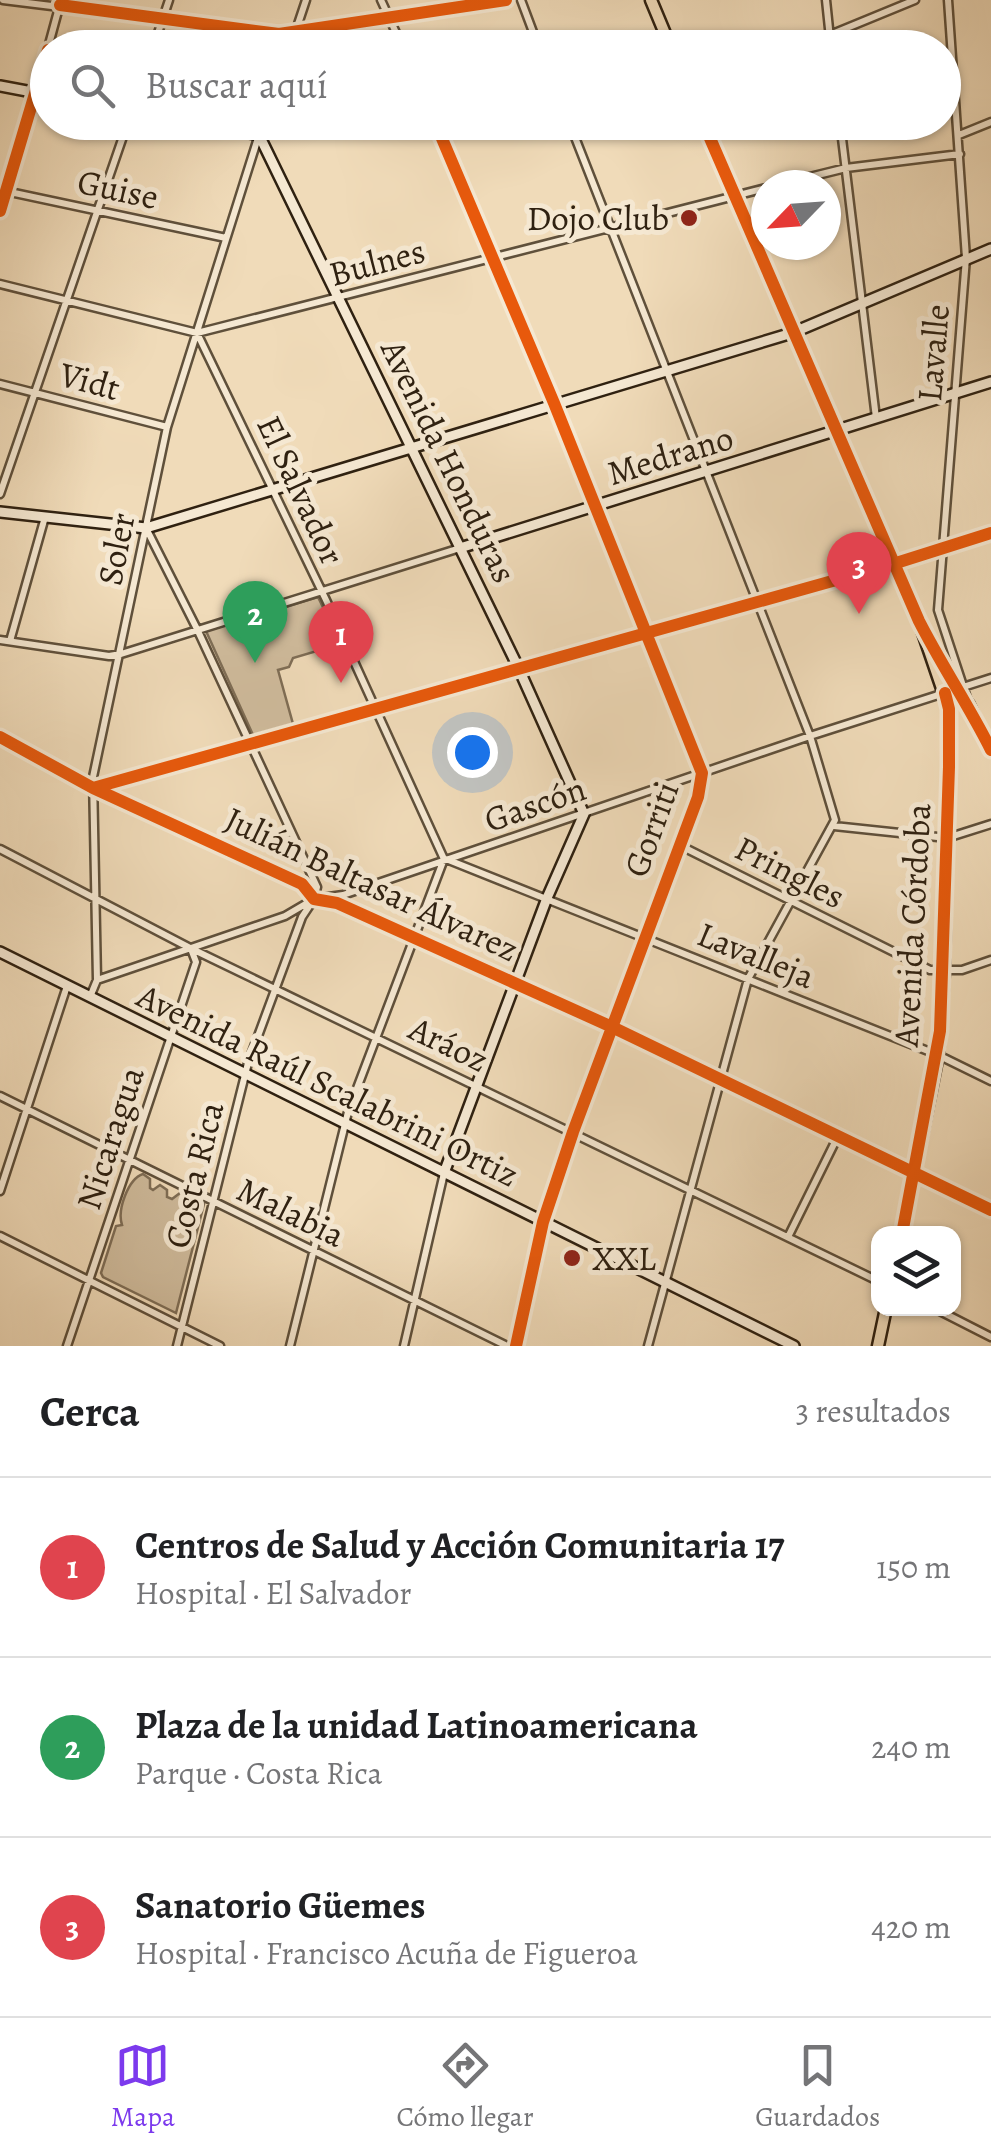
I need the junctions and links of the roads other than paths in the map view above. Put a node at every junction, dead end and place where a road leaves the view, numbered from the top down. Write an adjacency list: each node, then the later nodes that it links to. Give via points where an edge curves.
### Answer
1 (3, 0): 11 (street)
2 (169, 0): 12 (street)
3 (306, 0): 17 (street)
4 (381, 0): 13 (street)
5 (506, 0): 13 (street)
6 (521, 0): 20 (street)
7 (651, 0): 21 (main road)
8 (826, 0): 22 (street)
9 (915, 0): 23 (street)
10 (948, 0): 24 (street, Lavalle)
11 (60, 3): 12 (street); 14 (street)
12 (162, 20): 15 (street); 16 (street)
13 (390, 20): 18 (street); 19 (street)
14 (53, 30)
15 (159, 30)
16 (246, 30)
17 (296, 30)
18 (317, 30)
19 (395, 30)
20 (532, 30)
21 (664, 30)
22 (829, 30)
23 (841, 30)
24 (950, 30)
25 (0, 86): 26 (main road)
26 (30, 91)
27 (30, 105): 41 (street)
28 (991, 122): 29 (street)
29 (961, 133)
30 (122, 140): 44 (street)
31 (258, 140): 47 (street, Soler)
32 (261, 140): 52 (main road, Avenida Honduras)
33 (444, 140): 49 (street, Gorriti)
34 (575, 140): 46 (street)
35 (710, 140): 43 (main road, Avenida Córdoba)
36 (842, 140): 39 (street)
37 (959, 140): 38 (street, Lavalle)
38 (960, 154): 39 (street); 50 (street, Lavalle)
39 (846, 168): 40 (street); 54 (street)
40 (838, 170)
41 (3, 191): 44 (street, Guise); 45 (street)
42 (751, 191): 43 (street, Bulnes)
43 (735, 195): 46 (street, Bulnes); 56 (main road, Avenida Córdoba)
44 (98, 210): 47 (street, Guise); 53 (street)
45 (0, 211)
46 (610, 227): 49 (street, Bulnes); 57 (street)
47 (226, 238): 55 (street, Soler)
48 (991, 249): 50 (main road)
49 (493, 257): 52 (street, Bulnes); 62 (street, Gorriti)
50 (966, 258): 54 (main road); 61 (street, Lavalle)
51 (0, 284): 53 (street, Bulnes)
52 (339, 298): 55 (street, Bulnes); 66 (main road, Avenida Honduras)
53 (66, 300): 55 (street, Bulnes); 60 (street)
54 (860, 303): 56 (main road); 63 (street)
55 (197, 333): 64 (street, Soler); 68 (street, El Salvador)
56 (792, 333): 57 (main road); 65 (main road, Avenida Córdoba)
57 (668, 370): 62 (main road); 67 (street)
58 (991, 382): 61 (main road, Medrano)
59 (0, 384): 60 (street, Vidt)
60 (35, 392): 64 (street, Vidt); 69 (street)
61 (954, 392): 63 (main road, Medrano); 76 (street, Lavalle)
62 (554, 403): 66 (main road); 70 (street, Gorriti)
63 (876, 418): 65 (main road, Medrano)
64 (167, 427): 73 (street, Soler)
65 (836, 431): 67 (main road, Medrano); 77 (main road, Avenida Córdoba)
66 (410, 446): 68 (main road); 75 (main road, Avenida Honduras)
67 (709, 472): 70 (main road, Medrano); 79 (street)
68 (272, 488): 73 (main road); 78 (street, El Salvador)
69 (0, 494)
70 (596, 507): 75 (main road, Medrano); 81 (street, Gorriti)
71 (0, 512): 72 (main road)
72 (45, 518): 73 (main road); 83 (street)
73 (146, 528): 80 (street); 84 (street, Soler)
74 (991, 533): 76 (street)
75 (460, 548): 78 (street, Medrano); 85 (main road, Avenida Honduras)
76 (943, 548): 77 (street); 87 (street, Lavalle, via 938,617)
77 (893, 564): 79 (street); 87 (main road, Avenida Córdoba)
78 (321, 590): 80 (street, Medrano); 88 (street, El Salvador)
79 (758, 600): 81 (street); 89 (street)
80 (197, 629): 84 (street, Medrano); 91 (street)
81 (647, 631): 85 (street); 93 (street, Gorriti)
82 (0, 640): 83 (street, Medrano)
83 (10, 642): 84 (street, Medrano)
84 (121, 654): 94 (street, Soler)
85 (518, 666): 88 (street); 95 (main road, Avenida Honduras)
86 (991, 678): 87 (street, Gascón)
87 (956, 690): 89 (street, Gascón); 92 (main road); 98 (main road, Avenida Córdoba, via 948,709)
88 (376, 708): 91 (street); 101 (street, El Salvador)
89 (810, 736): 93 (street, Gascón); 97 (street)
90 (0, 737): 94 (street, Julián Baltasar Álvarez)
91 (250, 744): 94 (street); 104 (street, via 316,883)
92 (991, 750)
93 (702, 773): 95 (street, Gascón); 99 (street, Gorriti)
94 (93, 788): 103 (street, Soler); 104 (street, Julián Baltasar Álvarez, via 302,884)
95 (584, 814): 101 (street, Gascón); 102 (main road)
96 (991, 824): 98 (street)
97 (834, 826): 98 (street); 105 (street)
98 (947, 838): 111 (main road, Avenida Córdoba)
99 (679, 845): 105 (street, Pringles); 106 (street, Gorriti)
100 (0, 849): 103 (street, Aráoz)
101 (444, 859): 102 (street, Lavalleja); 104 (street, Gascón); 107 (street)
102 (548, 898): 106 (street, Lavalleja); 114 (main road)
103 (96, 899): 108 (street, Aráoz); 113 (street, Soler)
104 (314, 899): 107 (street, Julián Baltasar Álvarez); 108 (street, Gascón); 116 (street, Costa Rica)
105 (791, 900): 111 (street, Pringles); 112 (street)
106 (645, 936): 112 (street, Lavalleja); 118 (street, Gorriti)
107 (414, 938): 114 (street, Julián Baltasar Álvarez); 119 (street)
108 (190, 948): 113 (street, Gascón); 116 (street, Aráoz); 120 (street, Nicaragua, via 196,962)
109 (0, 952): 115 (main road, Avenida Raúl Scalabrini Ortiz)
110 (991, 960): 111 (street)
111 (944, 972): 121 (main road, Avenida Córdoba)
112 (748, 979): 121 (street, Lavalleja); 123 (street)
113 (98, 980): 117 (street, Soler)
114 (515, 984): 118 (street, Julián Baltasar Álvarez); 125 (main road)
115 (67, 986): 117 (main road, Avenida Raúl Scalabrini Ortiz); 127 (street)
116 (276, 988): 119 (street, Aráoz); 122 (street, Costa Rica)
117 (90, 997): 120 (main road, Avenida Raúl Scalabrini Ortiz)
118 (612, 1027): 123 (street, Julián Baltasar Álvarez); 129 (street, Gorriti)
119 (376, 1036): 125 (street, Aráoz); 128 (street)
120 (170, 1038): 122 (main road, Avenida Raúl Scalabrini Ortiz); 131 (street, Nicaragua)
121 (938, 1055): 124 (street, Lavalleja); 132 (main road, Avenida Córdoba)
122 (245, 1075): 128 (main road, Avenida Raúl Scalabrini Ortiz); 136 (street, Costa Rica)
123 (720, 1080): 130 (street, Julián Baltasar Álvarez); 134 (street)
124 (991, 1081)
125 (477, 1086): 129 (street, Aráoz); 133 (main road)
126 (0, 1096): 127 (street, Malabia)
127 (28, 1110): 131 (street, Malabia); 135 (street)
128 (344, 1125): 133 (main road, Avenida Raúl Scalabrini Ortiz); 142 (street)
129 (573, 1132): 134 (street, Aráoz); 138 (street, Gorriti)
130 (838, 1136): 132 (street, Julián Baltasar Álvarez); 140 (street)
131 (130, 1160): 136 (street, Malabia); 144 (street, Nicaragua)
132 (915, 1171): 137 (street, Julián Baltasar Álvarez); 139 (main road, Avenida Córdoba)
133 (444, 1174): 138 (main road, Avenida Raúl Scalabrini Ortiz); 146 (street)
134 (691, 1189): 140 (street, Aráoz); 145 (street)
135 (0, 1190)
136 (214, 1202): 142 (street, Malabia); 149 (street, Costa Rica)
137 (991, 1210)
138 (543, 1222): 145 (main road, Avenida Raúl Scalabrini Ortiz); 158 (street, Gorriti)
139 (904, 1226)
140 (788, 1235): 143 (street, Aráoz)
141 (0, 1236): 144 (street)
142 (313, 1250): 146 (street, Malabia); 155 (street)
143 (871, 1277)
144 (89, 1280): 149 (street); 152 (street, Nicaragua)
145 (666, 1283): 151 (main road, Avenida Raúl Scalabrini Ortiz); 159 (street)
146 (415, 1299): 156 (street); 157 (street, Malabia)
147 (884, 1316): 161 (main road)
148 (950, 1316): 150 (street)
149 (182, 1326): 153 (street, Costa Rica); 154 (street)
150 (991, 1336)
151 (778, 1342): 160 (main road, Avenida Raúl Scalabrini Ortiz)
152 (67, 1346)
153 (177, 1346)
154 (220, 1346)
155 (290, 1346)
156 (404, 1346)
157 (507, 1346)
158 (516, 1346)
159 (648, 1346)
160 (794, 1346)
161 (878, 1346)

